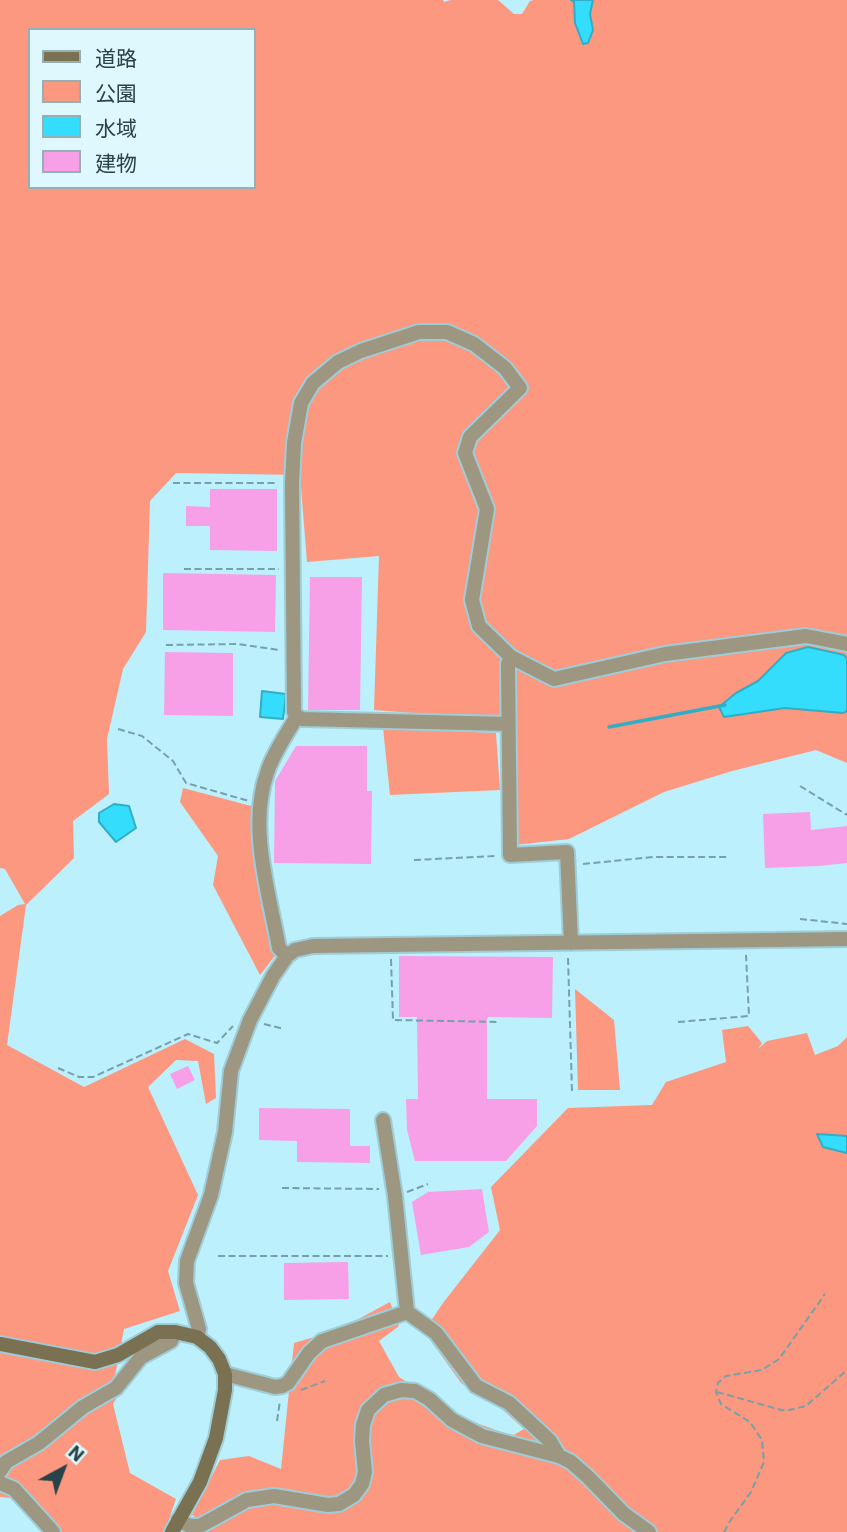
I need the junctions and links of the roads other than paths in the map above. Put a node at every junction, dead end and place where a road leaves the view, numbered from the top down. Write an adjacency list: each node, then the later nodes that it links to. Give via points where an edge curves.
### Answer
1 (847, 644): 2 (street, via 806,636 665,654 554,679)
2 (511, 657): 3 (street, via 479,626 471,600 487,509 465,453 470,437 520,388 474,344 447,332 419,332 338,362 313,383 301,403 292,483); 4 (street)
3 (297, 716): 4 (street); 7 (street, via 270,764 260,802 260,847 279,948)
4 (508, 724): 6 (street, via 510,855 567,852)
5 (847, 939): 6 (street)
6 (571, 943): 7 (street, via 313,946)
7 (287, 956): 11 (street, via 244,1019 231,1071 225,1132 211,1195 187,1261 186,1283 199,1329)
8 (383, 1120): 9 (street)
9 (407, 1312): 13 (street, via 322,1341 309,1353 287,1390); 14 (street, via 436,1333 477,1386 509,1403 550,1441)
10 (176, 1332): 11 (street); 12 (street, via 158,1332 95,1363); 15 (street, via 171,1341 141,1357 116,1388 6,1461)
11 (197, 1337): 13 (street, via 210,1347)
12 (0, 1344)
13 (225, 1374): 17 (street, via 216,1438 200,1482)
14 (559, 1456): 17 (street, via 482,1436 415,1391 401,1390 384,1395 369,1410 363,1425 365,1472 354,1495 328,1505 274,1496 247,1500 200,1526); 19 (street)
15 (0, 1471)
16 (0, 1483): 18 (street, via 14,1489)
17 (175, 1526)
18 (53, 1532)
19 (649, 1532)

